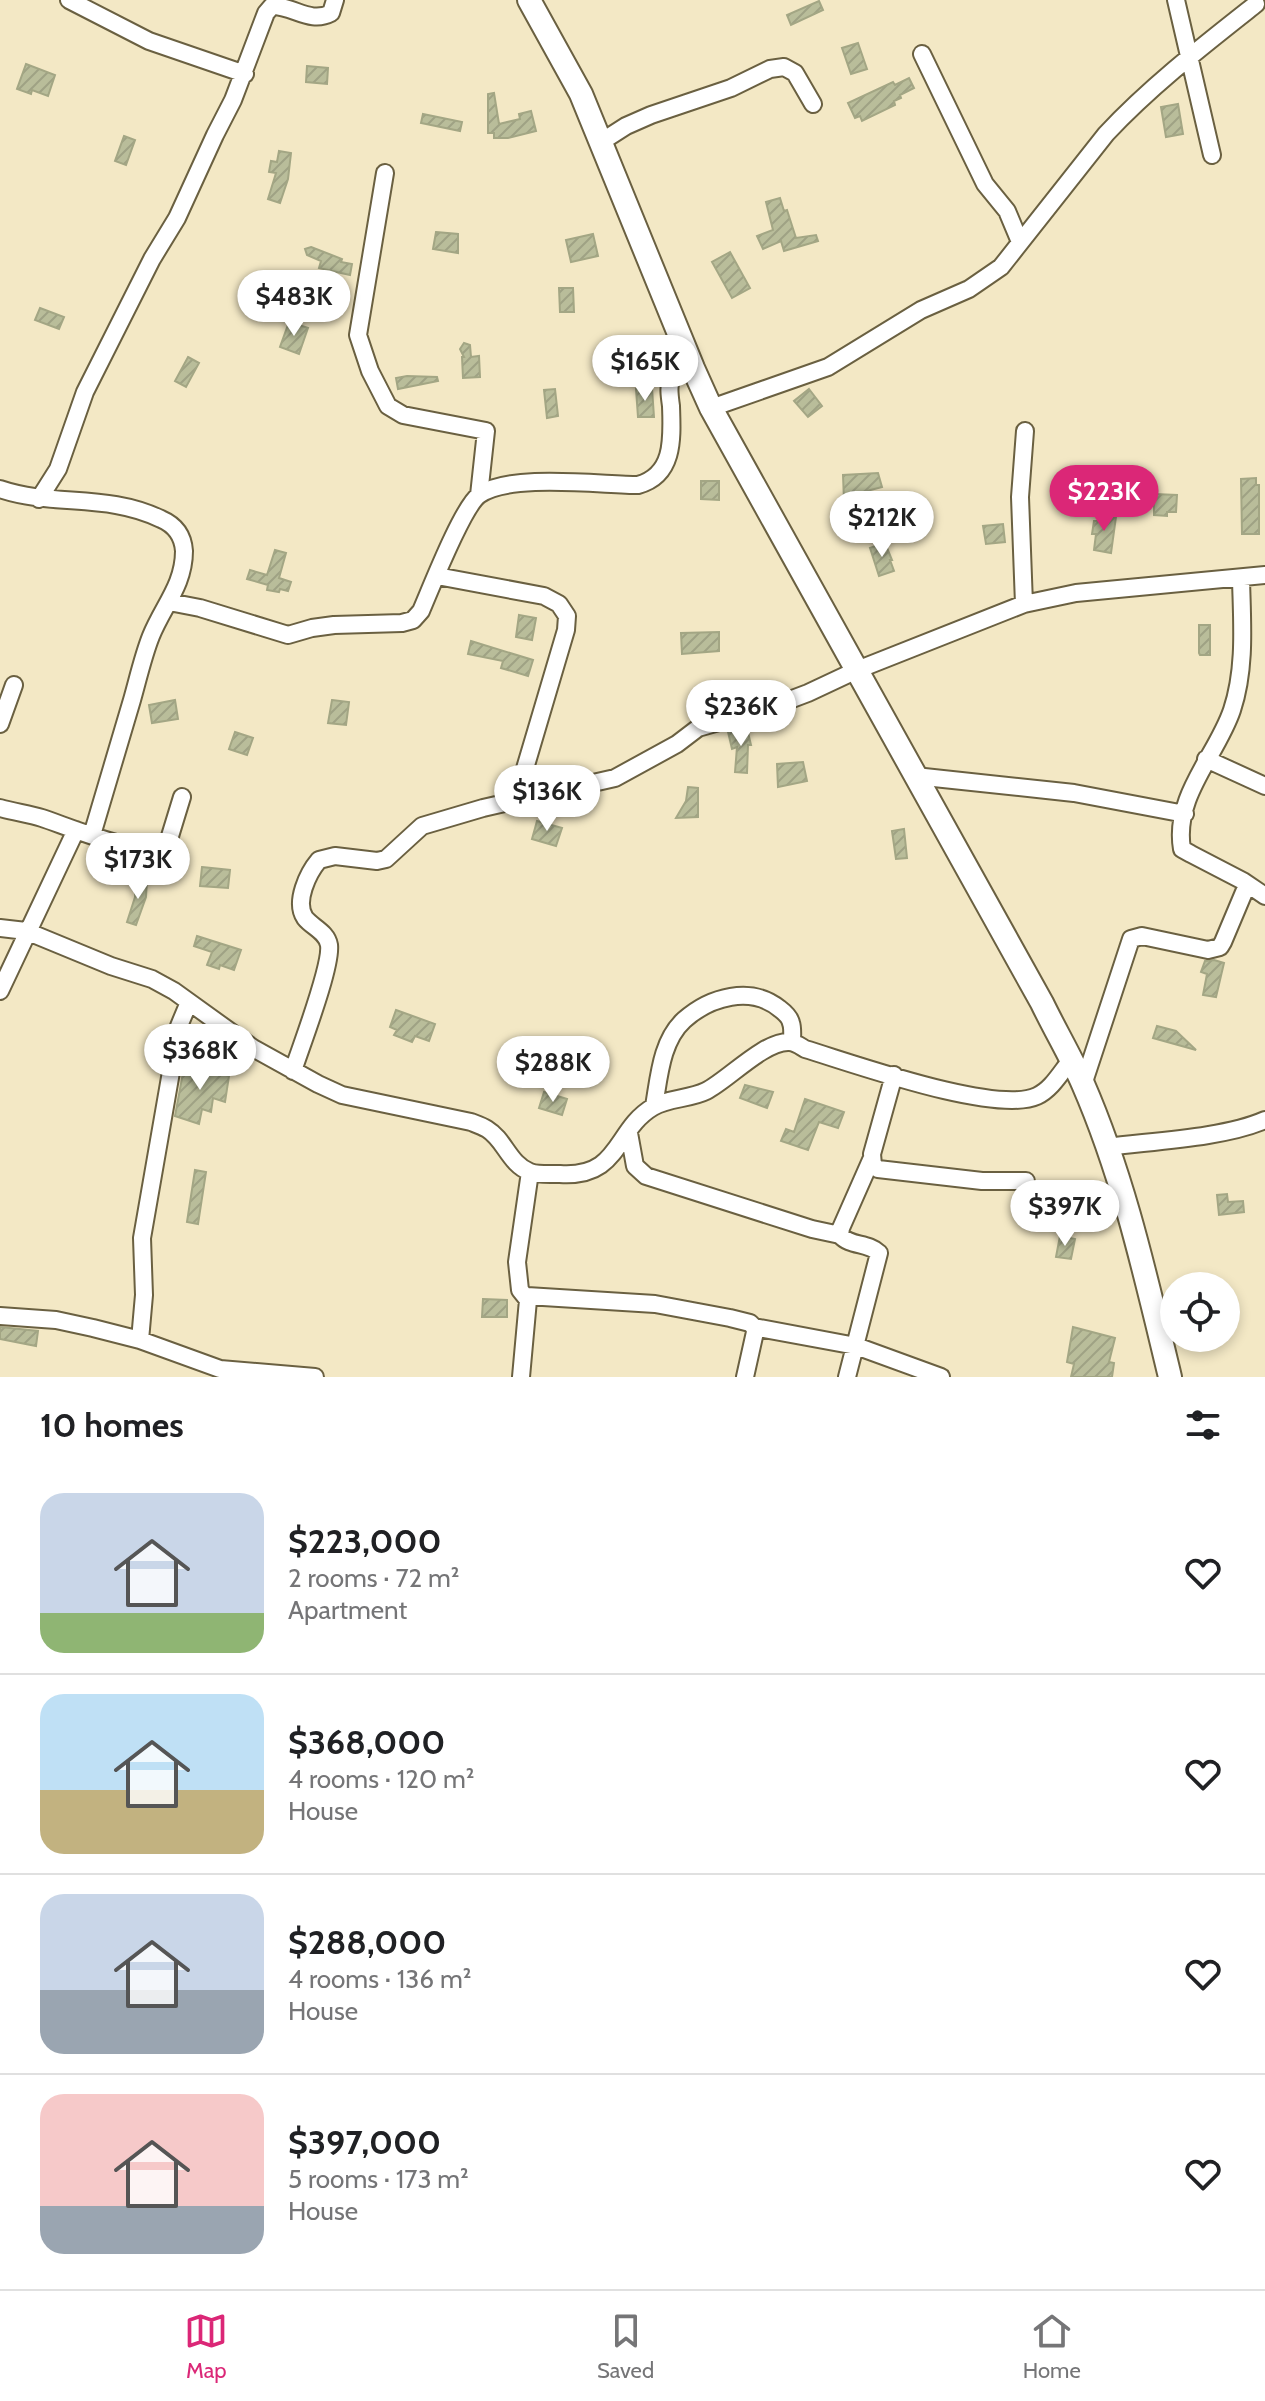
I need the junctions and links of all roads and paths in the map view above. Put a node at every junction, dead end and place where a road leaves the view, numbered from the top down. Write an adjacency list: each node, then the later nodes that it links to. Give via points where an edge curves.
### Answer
1 (69, 0): 8 (street, via 149,41)
2 (335, 0): 8 (street, via 331,13 322,18 272,6)
3 (529, 0): 10 (street)
4 (1176, 0): 7 (street)
5 (1256, 4): 7 (street)
6 (922, 54): 13 (street, via 985,184 1007,211)
7 (1190, 57): 11 (street); 13 (street, via 1106,134)
8 (245, 74): 19 (street, via 85,392 58,469)
9 (813, 104): 10 (street, via 795,73 784,67 770,69 651,115)
10 (601, 142): 14 (street)
11 (1212, 155)
12 (385, 173): 18 (street, via 358,335 388,406 403,415 486,431)
13 (1020, 242): 15 (street, via 1001,267 969,289 921,310 828,367)
14 (693, 368): 15 (street); 18 (street, via 670,382 670,450 651,482 546,481)
15 (711, 408): 25 (street)
16 (1025, 431): 24 (street, via 1020,497)
17 (0, 489): 19 (street)
18 (479, 495): 21 (street)
19 (39, 499): 23 (street, via 105,502 174,527 181,535 183,561)
20 (1265, 575): 22 (street)
21 (437, 576): 23 (street, via 413,620 334,625 288,635); 32 (street, via 544,596 567,616 521,782)
22 (1241, 579): 24 (street, via 1076,593); 28 (street, via 1238,691)
23 (169, 602): 35 (street, via 151,635)
24 (1024, 604): 25 (street)
25 (857, 670): 29 (street); 32 (street, via 771,707 698,728 615,778)
26 (14, 685): 27 (street)
27 (0, 724)
28 (1206, 759): 30 (street); 34 (street)
29 (915, 776): 34 (street, via 1074,793); 43 (street)
30 (1265, 786)
31 (182, 797): 35 (street, via 163,849 127,846)
32 (523, 799): 44 (street, via 422,826 386,859 335,856 313,867 301,902 304,916 330,948)
33 (0, 808): 35 (street)
34 (1185, 814): 36 (street, via 1182,849)
35 (84, 832): 39 (street)
36 (1247, 885): 37 (street); 46 (street, via 1223,942 1214,950 1142,936 1131,939)
37 (1265, 896)
38 (0, 928): 39 (street)
39 (26, 931): 40 (street); 41 (street, via 152,979)
40 (0, 991)
41 (189, 1002): 44 (street); 58 (street, via 179,1026 142,1238)
42 (792, 1042): 45 (street); 47 (street, via 760,1053 704,1092); 47 (street, via 791,1023 770,1001 748,995 707,1004 670,1038)
43 (1071, 1060): 45 (street, via 1048,1089 1025,1099 985,1098); 46 (street)
44 (293, 1071): 52 (street, via 342,1095 471,1122 489,1130 512,1160)
45 (894, 1075): 51 (street)
46 (1083, 1085): 50 (street)
47 (654, 1106): 49 (street)
48 (1265, 1120): 50 (street, via 1205,1135)
49 (629, 1133): 52 (street, via 603,1165 588,1172); 54 (street, via 635,1166 646,1176)
50 (1107, 1147): 66 (street)
51 (871, 1160): 53 (street, via 885,1170); 54 (street)
52 (530, 1172): 55 (street, via 517,1262 520,1290)
53 (1026, 1181)
54 (840, 1235): 59 (street, via 879,1253)
55 (527, 1296): 57 (street, via 655,1304); 62 (street)
56 (0, 1316): 58 (street, via 56,1320)
57 (754, 1327): 59 (street); 63 (street)
58 (140, 1340): 60 (street)
59 (856, 1346): 64 (street); 65 (street)
60 (221, 1373): 61 (street)
61 (315, 1377)
62 (521, 1377)
63 (745, 1377)
64 (847, 1377)
65 (941, 1377)
66 (1170, 1377)

